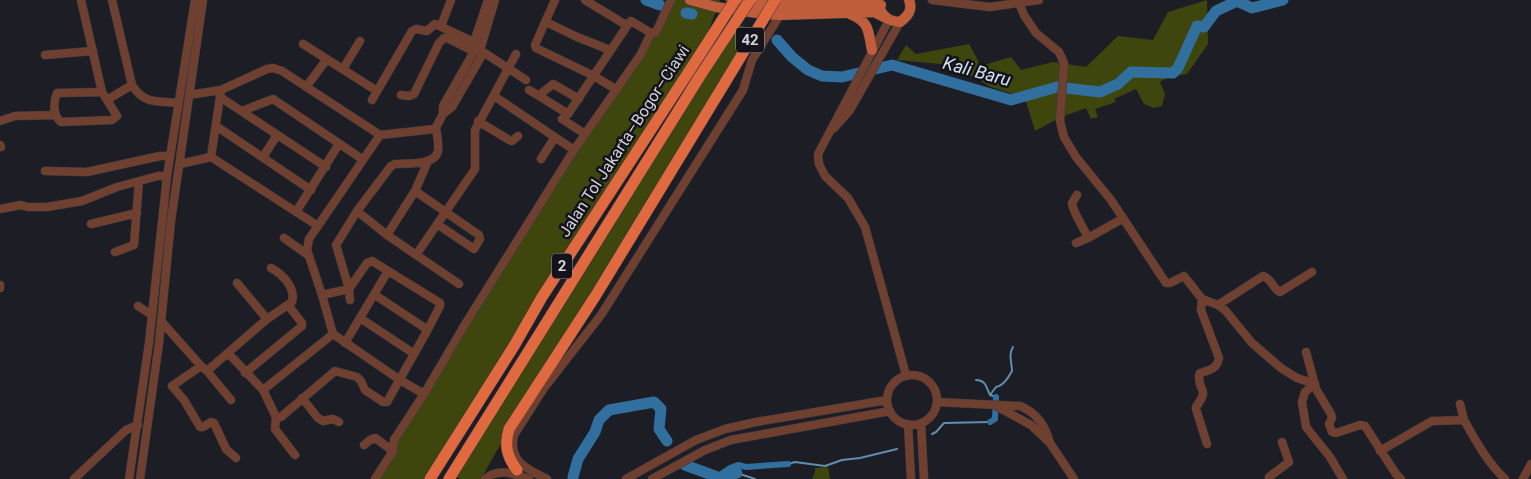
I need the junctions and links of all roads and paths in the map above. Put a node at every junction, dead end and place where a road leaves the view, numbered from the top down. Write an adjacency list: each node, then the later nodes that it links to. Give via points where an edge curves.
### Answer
1 (81, 0): 34 (street)
2 (112, 0): 43 (street)
3 (195, 0): 22 (street)
4 (203, 0): 24 (street)
5 (451, 0): 28 (street)
6 (488, 0): 32 (street)
7 (494, 0): 32 (street)
8 (555, 0): 25 (street)
9 (585, 0): 27 (street)
10 (671, 0): 29 (street)
11 (690, 0): 21 (main road, via 716,7)
12 (733, 0): 18 (main road, via 770,5); 166 (highway, Jalan Tol Jakarta–Bogor–Ciawi / 2, bridge, via 542,297)
13 (750, 0): 167 (highway, Jalan Tol Jakarta–Bogor–Ciawi / 2, bridge)
14 (775, 0): 159 (highway, 42, bridge, via 596,295 509,429 506,451)
15 (910, 0): 26 (main road, via 910,11)
16 (932, 0): 19 (street, via 990,7)
17 (1039, 0): 19 (street)
18 (881, 2): 23 (main road, via 881,12)
19 (1019, 3): 93 (street, via 1036,33 1062,56 1064,80 1060,121 1064,137)
20 (846, 13): 21 (main road); 23 (main road, via 874,12); 35 (main road, via 867,25)
21 (780, 15): 172 (street, via 752,60 743,90 606,306 544,388 514,435 512,444 520,464)
22 (192, 18): 24 (street); 57 (street)
23 (887, 18): 26 (main road); 35 (street)
24 (201, 20): 51 (street)
25 (546, 22): 33 (street); 41 (street, via 536,48)
26 (900, 22): 35 (street)
27 (626, 25): 29 (street, via 632,21); 33 (street)
28 (441, 26): 32 (street); 47 (street, via 435,24 428,31 412,31)
29 (653, 32): 46 (street)
30 (360, 41): 39 (street)
31 (303, 44): 38 (street)
32 (475, 47): 40 (street); 50 (street, via 444,38 414,94); 64 (street, via 481,57 452,108 443,114)
33 (610, 50): 41 (street)
34 (93, 51): 37 (street); 48 (street)
35 (875, 53): 70 (street, via 850,91); 70 (street, via 863,88 850,110)
36 (516, 54): 40 (street)
37 (45, 55)
38 (327, 59): 39 (street); 44 (street)
39 (343, 69): 47 (street)
40 (509, 69): 42 (street); 52 (street)
41 (594, 76): 46 (street); 54 (street)
42 (526, 80)
43 (132, 85): 55 (street); 57 (street, via 145,98)
44 (306, 87): 49 (street, via 280,70 271,68); 67 (street)
45 (530, 90): 53 (street)
46 (617, 90): 65 (street)
47 (377, 91): 56 (street)
48 (102, 92): 55 (street); 59 (street, via 58,93 55,96)
49 (220, 94): 51 (street); 58 (street); 63 (street)
50 (401, 95)
51 (189, 96): 79 (street)
52 (494, 96): 62 (street); 69 (street)
53 (540, 97): 54 (street, via 553,84); 54 (street, via 567,114)
54 (579, 99)
55 (107, 100): 59 (street, via 117,115 113,120 61,122)
56 (372, 100)
57 (178, 103): 73 (street)
58 (242, 111): 66 (street); 71 (street, via 273,99)
59 (55, 114): 61 (street, via 14,116)
60 (562, 119): 65 (street)
61 (0, 121)
62 (478, 121): 68 (street, via 509,140); 90 (street, via 474,130 475,169)
63 (216, 126): 74 (street); 75 (street)
64 (436, 128): 67 (street); 78 (street, via 437,153)
65 (585, 134): 72 (street)
66 (277, 135): 75 (street); 80 (street)
67 (380, 135): 76 (street)
68 (518, 136)
69 (555, 136): 72 (street); 77 (street)
70 (825, 139): 130 (street, via 818,154 819,164 825,176 848,198 865,227)
71 (340, 144): 76 (street); 80 (street)
72 (574, 150): 134 (street)
73 (170, 156): 81 (street, via 87,172); 82 (street)
74 (211, 156): 79 (street); 89 (street)
75 (263, 157): 84 (street)
76 (362, 158): 97 (street)
77 (541, 159)
78 (428, 161): 85 (street); 88 (street, via 392,165)
79 (180, 164): 94 (street)
80 (326, 167): 84 (street)
81 (45, 170)
82 (166, 176): 83 (street); 92 (street)
83 (139, 181): 87 (street, via 82,201 47,207 21,205); 91 (street)
84 (311, 190): 89 (street)
85 (415, 190): 90 (street); 98 (street)
86 (1077, 195): 100 (street, via 1072,203 1073,210)
87 (0, 209)
88 (358, 211): 98 (street); 110 (street, via 336,247)
89 (296, 212): 97 (street)
90 (445, 212): 96 (street); 96 (street, via 479,235 475,248)
91 (136, 213): 95 (street); 102 (street, via 134,245)
92 (161, 219): 94 (street); 118 (street)
93 (1122, 219): 100 (street); 113 (street, via 1166,283 1184,276)
94 (171, 221): 121 (street)
95 (91, 224)
96 (437, 224): 104 (street)
97 (318, 226): 103 (street, via 308,238)
98 (386, 235): 104 (street)
99 (284, 238): 103 (street)
100 (1088, 238): 101 (street)
101 (1076, 243)
102 (115, 252)
103 (308, 255): 111 (street)
104 (416, 255): 109 (street)
105 (271, 268): 115 (street, via 288,284 293,298)
106 (388, 270): 110 (street, via 369,261); 112 (street); 122 (street, via 440,304)
107 (1312, 272): 116 (street, via 1280,292 1263,276)
108 (237, 283): 120 (street)
109 (459, 284)
110 (349, 289): 111 (street); 114 (street)
111 (322, 295): 123 (street)
112 (375, 295): 119 (street); 122 (street)
113 (1202, 299): 116 (street); 152 (street, via 1201,310 1219,358 1215,368 1199,376 1204,393 1196,409)
114 (350, 300)
115 (288, 305): 120 (street); 129 (street, via 302,326)
116 (1218, 305): 132 (street, via 1280,368)
117 (138, 306): 118 (street)
118 (152, 315): 149 (street)
119 (360, 318): 124 (street); 127 (street)
120 (267, 319): 126 (street)
121 (161, 321): 128 (street); 164 (street)
122 (426, 331): 127 (street)
123 (333, 334): 124 (street); 133 (street)
124 (345, 343): 131 (street)
125 (1306, 352): 132 (street)
126 (228, 353): 128 (street); 129 (street)
127 (413, 353): 131 (street)
128 (204, 368): 136 (street); 157 (street, via 172,386 201,427 214,423 226,449)
129 (245, 373): 133 (street)
130 (906, 375): 137 (street, via 893,383); 138 (street, via 926,379 934,389)
131 (400, 380): 134 (street); 135 (street, via 385,402 364,388 357,377 334,371)
132 (1315, 384): 155 (street, via 1331,414 1329,424 1332,432 1363,424); 179 (street, via 1305,392 1302,402 1306,427)
133 (263, 390): 143 (street)
134 (424, 394): 154 (street, via 394,440)
135 (302, 398): 143 (street, via 281,417); 146 (street, via 323,422 333,419)
136 (231, 400)
137 (887, 400): 142 (street); 160 (street, via 725,429 696,440)
138 (937, 402): 140 (street); 147 (street, via 932,415)
139 (1460, 404): 145 (street)
140 (996, 406): 141 (street, via 1005,404); 144 (street)
141 (1028, 409): 144 (street); 150 (street, via 1046,428)
142 (890, 411): 148 (street); 174 (street, via 731,440 705,450)
143 (276, 417): 156 (street, via 274,428)
144 (1021, 419): 150 (street)
145 (1464, 420): 155 (street, via 1432,421); 181 (street, via 1483,454)
146 (339, 422)
147 (921, 423): 148 (street); 176 (street)
148 (908, 424): 175 (street)
149 (138, 425): 162 (street, via 126,430); 163 (street)
150 (1050, 442): 177 (street)
151 (1282, 442): 161 (street, via 1289,462)
152 (1207, 444)
153 (364, 445): 154 (street, via 375,438)
154 (393, 451): 165 (street)
155 (1380, 451): 180 (street)
156 (295, 455)
157 (236, 458)
158 (1531, 464): 182 (street)
159 (517, 470): 171 (street)
160 (638, 476): 173 (street)
161 (1270, 478): 178 (street)
162 (74, 479)
163 (129, 479)
164 (140, 479)
165 (375, 479)
166 (430, 479)
167 (449, 479)
168 (485, 479): 171 (street, via 496,473 508,472)
169 (492, 479): 170 (street)
170 (499, 479)
171 (530, 479)
172 (547, 479)
173 (626, 479)
174 (652, 479)
175 (910, 479)
176 (924, 479)
177 (1074, 479)
178 (1260, 479)
179 (1343, 479)
180 (1401, 479)
181 (1505, 479)
182 (1522, 479)

